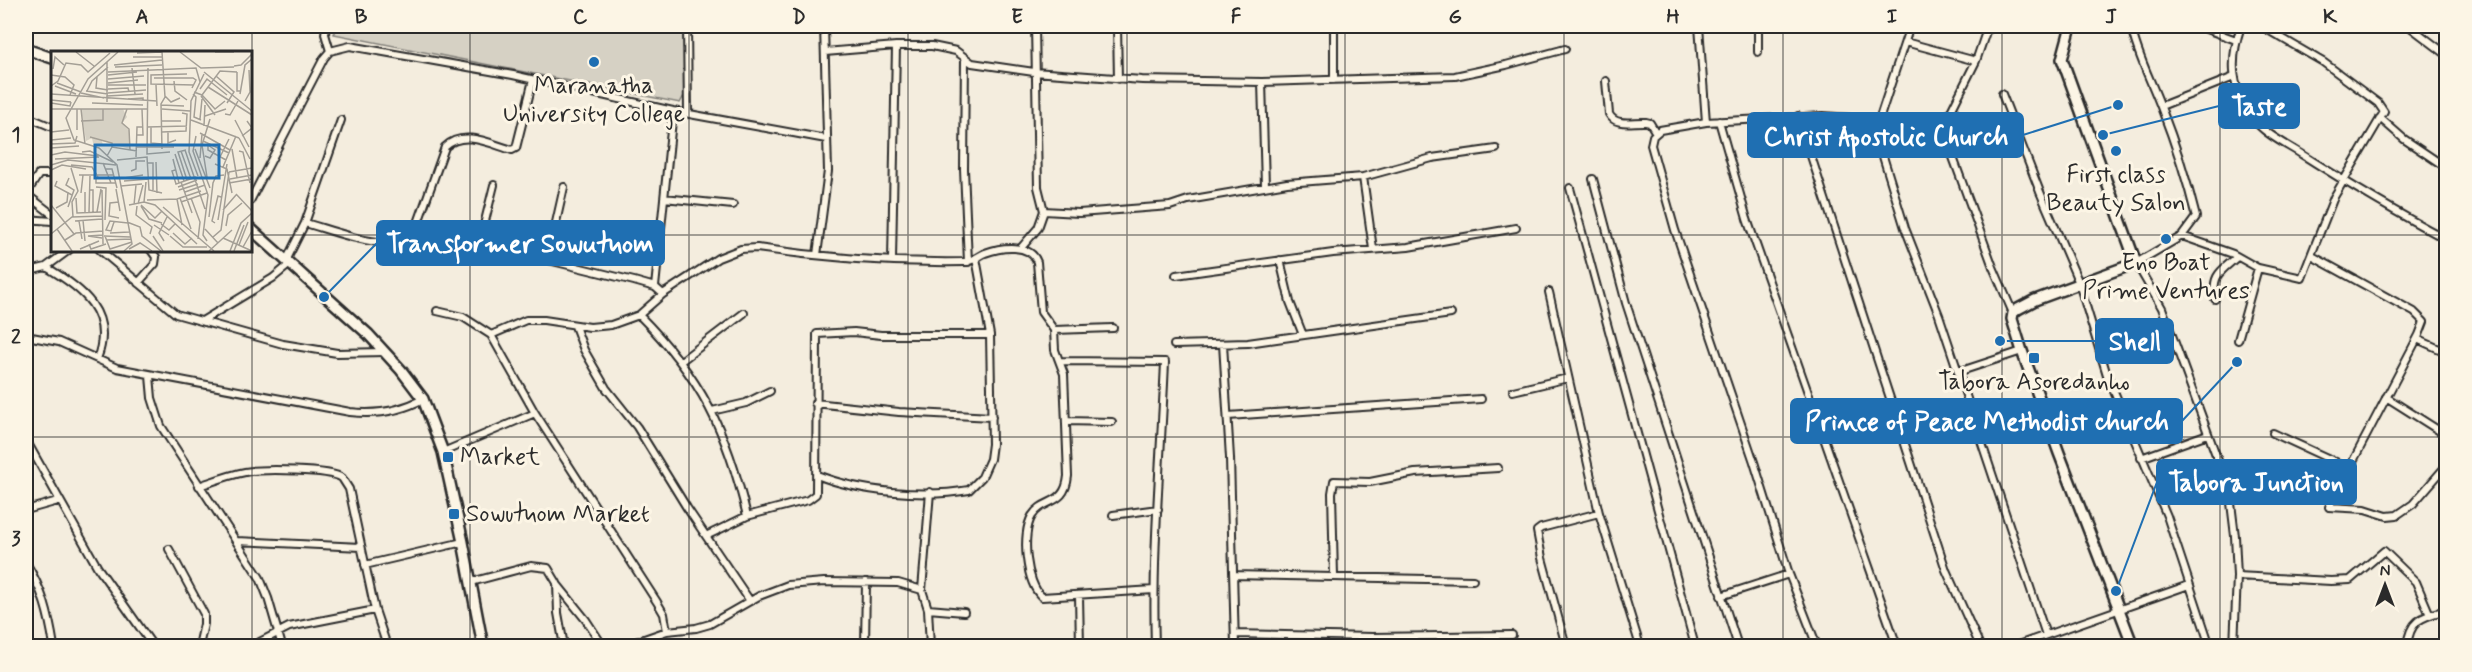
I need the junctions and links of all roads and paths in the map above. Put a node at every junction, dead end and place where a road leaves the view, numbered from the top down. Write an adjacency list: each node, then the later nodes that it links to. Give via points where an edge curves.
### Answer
1 (326, 26): 22 (street)
2 (687, 26): 39 (street)
3 (824, 26): 23 (street)
4 (1035, 26): 29 (street)
5 (1117, 26): 31 (street)
6 (1334, 26): 33 (street)
7 (1699, 26): 46 (street)
8 (1758, 26): 24 (street)
9 (1910, 26): 18 (street)
10 (1988, 26): 28 (street)
11 (2071, 26): 89 (street, via 2062,59)
12 (2131, 26): 37 (street, via 2136,49)
13 (2198, 26): 17 (street)
14 (2241, 26): 17 (street)
15 (2261, 26): 42 (street, via 2323,62 2378,103 2384,112)
16 (2409, 26): 25 (street)
17 (2236, 40): 30 (street)
18 (1905, 42): 28 (street); 44 (street)
19 (896, 46): 23 (street); 27 (street, via 932,46 956,51); 85 (street)
20 (26, 49): 26 (street)
21 (1565, 49): 33 (street, via 1455,76)
22 (330, 51): 32 (street, via 363,47); 61 (street)
23 (825, 52): 49 (street)
24 (1758, 52)
25 (2446, 54)
26 (51, 58)
27 (965, 58): 29 (street, via 972,63); 88 (street)
28 (1976, 61): 104 (street, via 1948,117 1946,138)
29 (1034, 72): 31 (street); 64 (street, via 1038,187)
30 (2234, 77): 37 (street); 55 (street, via 2242,101 2259,125)
31 (1118, 79): 35 (street)
32 (533, 80): 38 (street); 69 (street, via 516,148 466,137 449,143)
33 (1334, 80): 35 (street)
34 (1606, 81): 48 (street, via 1611,118 1617,122 1650,123)
35 (1262, 82): 57 (street)
36 (2002, 94): 96 (street)
37 (2161, 106): 72 (street, via 2196,217)
38 (673, 111): 39 (street); 62 (street)
39 (688, 112): 49 (street)
40 (26, 116): 47 (street)
41 (1798, 116): 44 (street); 45 (street); 211 (street, via 1946,570)
42 (2380, 118): 51 (street, via 2404,139); 55 (street)
43 (341, 120): 68 (street)
44 (1879, 120): 125 (street, via 1878,140 1890,183)
45 (1719, 121): 46 (street); 210 (street, via 1747,219)
46 (1706, 122): 48 (street)
47 (51, 127)
48 (1656, 133): 165 (street, via 1651,150 1675,230)
49 (826, 139): 80 (street, via 826,193)
50 (1496, 149): 53 (street, via 1432,158)
51 (2446, 165)
52 (51, 174): 60 (street, via 36,176)
53 (1363, 177): 57 (street); 76 (street)
54 (1593, 179): 177 (street, via 1626,303)
55 (2342, 180): 74 (street); 81 (street)
56 (494, 185): 73 (street)
57 (1265, 186): 64 (street, via 1128,211)
58 (564, 187): 83 (street)
59 (1570, 188): 207 (street)
60 (26, 194): 65 (street)
61 (252, 197)
62 (664, 198): 63 (street); 98 (street)
63 (733, 205)
64 (1044, 211): 75 (street, via 1038,228)
65 (51, 213)
66 (26, 219): 67 (street)
67 (51, 221)
68 (305, 223): 69 (street, via 385,243 409,236); 87 (street)
69 (418, 223): 73 (street)
70 (1516, 228): 76 (street, via 1408,247)
71 (252, 230): 87 (street)
72 (2182, 236): 82 (street); 89 (street)
73 (481, 237): 83 (street)
74 (2446, 239)
75 (1021, 248): 84 (street, via 996,249); 110 (street, via 1035,255 1041,312)
76 (1373, 249): 86 (street)
77 (66, 252): 90 (street)
78 (101, 252): 97 (street)
79 (152, 252): 97 (street, via 155,264)
80 (818, 255): 85 (street); 100 (street, via 741,249 718,258)
81 (2312, 255): 91 (street, via 2302,278); 115 (street, via 2421,317 2424,322)
82 (2237, 257): 91 (street); 101 (street, via 2215,278)
83 (548, 258): 98 (street)
84 (976, 258): 88 (street); 113 (street)
85 (892, 260): 88 (street)
86 (1280, 260): 94 (street); 112 (street)
87 (288, 262): 107 (street, via 273,278); 120 (street)
88 (968, 262)
89 (2136, 263): 96 (street); 141 (street, via 2162,308)
90 (46, 267): 93 (street); 122 (street, via 79,288 97,312 102,337)
91 (2258, 268): 116 (street)
92 (2446, 271): 95 (street)
93 (26, 272)
94 (1176, 275)
95 (2446, 277)
96 (2079, 283): 104 (street); 145 (street, via 2107,375)
97 (138, 284): 107 (street, via 176,314)
98 (655, 287): 100 (street)
99 (1549, 292): 127 (street)
100 (663, 294): 106 (street)
101 (2215, 299)
102 (437, 311): 111 (street, via 463,317)
103 (744, 313): 123 (street)
104 (2013, 313): 119 (street)
105 (1451, 314): 112 (street)
106 (639, 315): 108 (street, via 601,327); 123 (street)
107 (202, 321): 120 (street, via 301,348 352,354)
108 (575, 326): 111 (street, via 526,320); 158 (street, via 602,381 637,427)
109 (1113, 328): 110 (street)
110 (1053, 330): 124 (street)
111 (491, 334): 135 (street)
112 (1303, 334): 117 (street)
113 (990, 335): 133 (street, via 819,333); 137 (street)
114 (26, 336): 122 (street, via 59,342)
115 (2417, 339): 121 (street); 130 (street)
116 (2238, 340)
117 (1223, 344): 118 (street); 136 (street)
118 (1174, 345)
119 (2022, 351): 125 (street); 180 (street)
120 (385, 352): 131 (street)
121 (2446, 352)
122 (97, 359): 126 (street)
123 (681, 361): 134 (street)
124 (1060, 361): 138 (street); 153 (street, via 1165,362)
125 (1958, 372): 189 (street)
126 (150, 376): 131 (street, via 367,414 396,411); 150 (street, via 161,426)
127 (1569, 378): 129 (street); 155 (street)
128 (770, 391): 134 (street, via 746,403)
129 (1513, 391)
130 (2386, 397): 142 (street); 148 (street)
131 (423, 399): 144 (street)
132 (1481, 399): 136 (street)
133 (815, 403): 137 (street); 149 (street)
134 (712, 411): 157 (street, via 731,456)
135 (535, 413): 144 (street); 185 (street, via 657,602)
136 (1228, 416): 166 (street)
137 (992, 417): 151 (street, via 990,459 976,485 960,492)
138 (1066, 421): 139 (street); 176 (street, via 1067,485 1059,497 1040,508 1029,522 1027,565 1042,597)
139 (1112, 422)
140 (2273, 433): 148 (street)
141 (2208, 434): 145 (street); 168 (street, via 2231,503)
142 (2446, 435)
143 (26, 440): 152 (street)
144 (443, 452): 160 (street)
145 (2141, 458): 173 (street, via 2167,516)
146 (2446, 466): 148 (street, via 2413,504 2387,516 2365,509 2329,507)
147 (1498, 468): 167 (street, via 1415,473 1370,482 1334,481)
148 (2349, 468)
149 (817, 475): 151 (street, via 861,487); 157 (street, via 812,498)
150 (200, 486): 159 (street); 161 (street, via 258,470 338,474 349,489)
151 (930, 492): 174 (street)
152 (58, 501): 154 (street); 191 (street, via 98,568)
153 (1158, 509): 156 (street); 175 (street)
154 (26, 510)
155 (1599, 513): 205 (street, via 1537,531); 206 (street)
156 (1113, 515)
157 (747, 516): 158 (street)
158 (706, 536): 178 (street)
159 (237, 541): 161 (street); 186 (street, via 260,578)
160 (463, 542): 164 (street); 170 (street)
161 (361, 547): 164 (street)
162 (169, 549): 192 (street, via 204,614)
163 (26, 563): 190 (street, via 43,595)
164 (365, 565): 181 (street)
165 (1789, 574): 177 (street); 209 (street)
166 (1234, 575): 167 (street); 187 (street)
167 (1334, 576): 169 (street)
168 (2237, 576): 184 (street, via 2350,580 2384,551 2416,582); 215 (street)
169 (1473, 580)
170 (471, 582): 172 (street, via 537,565 548,568); 196 (street)
171 (866, 582): 174 (street, via 898,583); 178 (street, via 788,585); 200 (street)
172 (557, 583): 197 (street); 198 (street)
173 (2189, 585): 180 (street); 214 (street)
174 (922, 590): 179 (street)
175 (1154, 590): 176 (street); 203 (street)
176 (1079, 596): 202 (street)
177 (1721, 596): 208 (street)
178 (750, 601): 185 (street, via 710,624)
179 (928, 609): 183 (street); 201 (street)
180 (2119, 609): 189 (street); 213 (street)
181 (375, 610): 186 (street); 195 (street)
182 (2446, 610): 184 (street)
183 (964, 612)
184 (2430, 615): 216 (street, via 2412,624)
185 (668, 631): 199 (street)
186 (278, 632): 193 (street); 194 (street)
187 (1235, 634): 188 (street); 204 (street)
188 (1512, 635)
189 (2046, 635): 212 (street)
190 (54, 646)
191 (153, 646)
192 (199, 646)
193 (252, 646)
194 (282, 646)
195 (387, 646)
196 (483, 646)
197 (564, 646)
198 (603, 646)
199 (624, 646)
200 (865, 646)
201 (930, 646)
202 (1080, 646)
203 (1155, 646)
204 (1235, 646)
205 (1566, 646)
206 (1640, 646)
207 (1695, 646)
208 (1738, 646)
209 (1816, 646)
210 (1897, 646)
211 (1980, 646)
212 (2015, 646)
213 (2133, 646)
214 (2210, 646)
215 (2234, 646)
216 (2407, 646)

